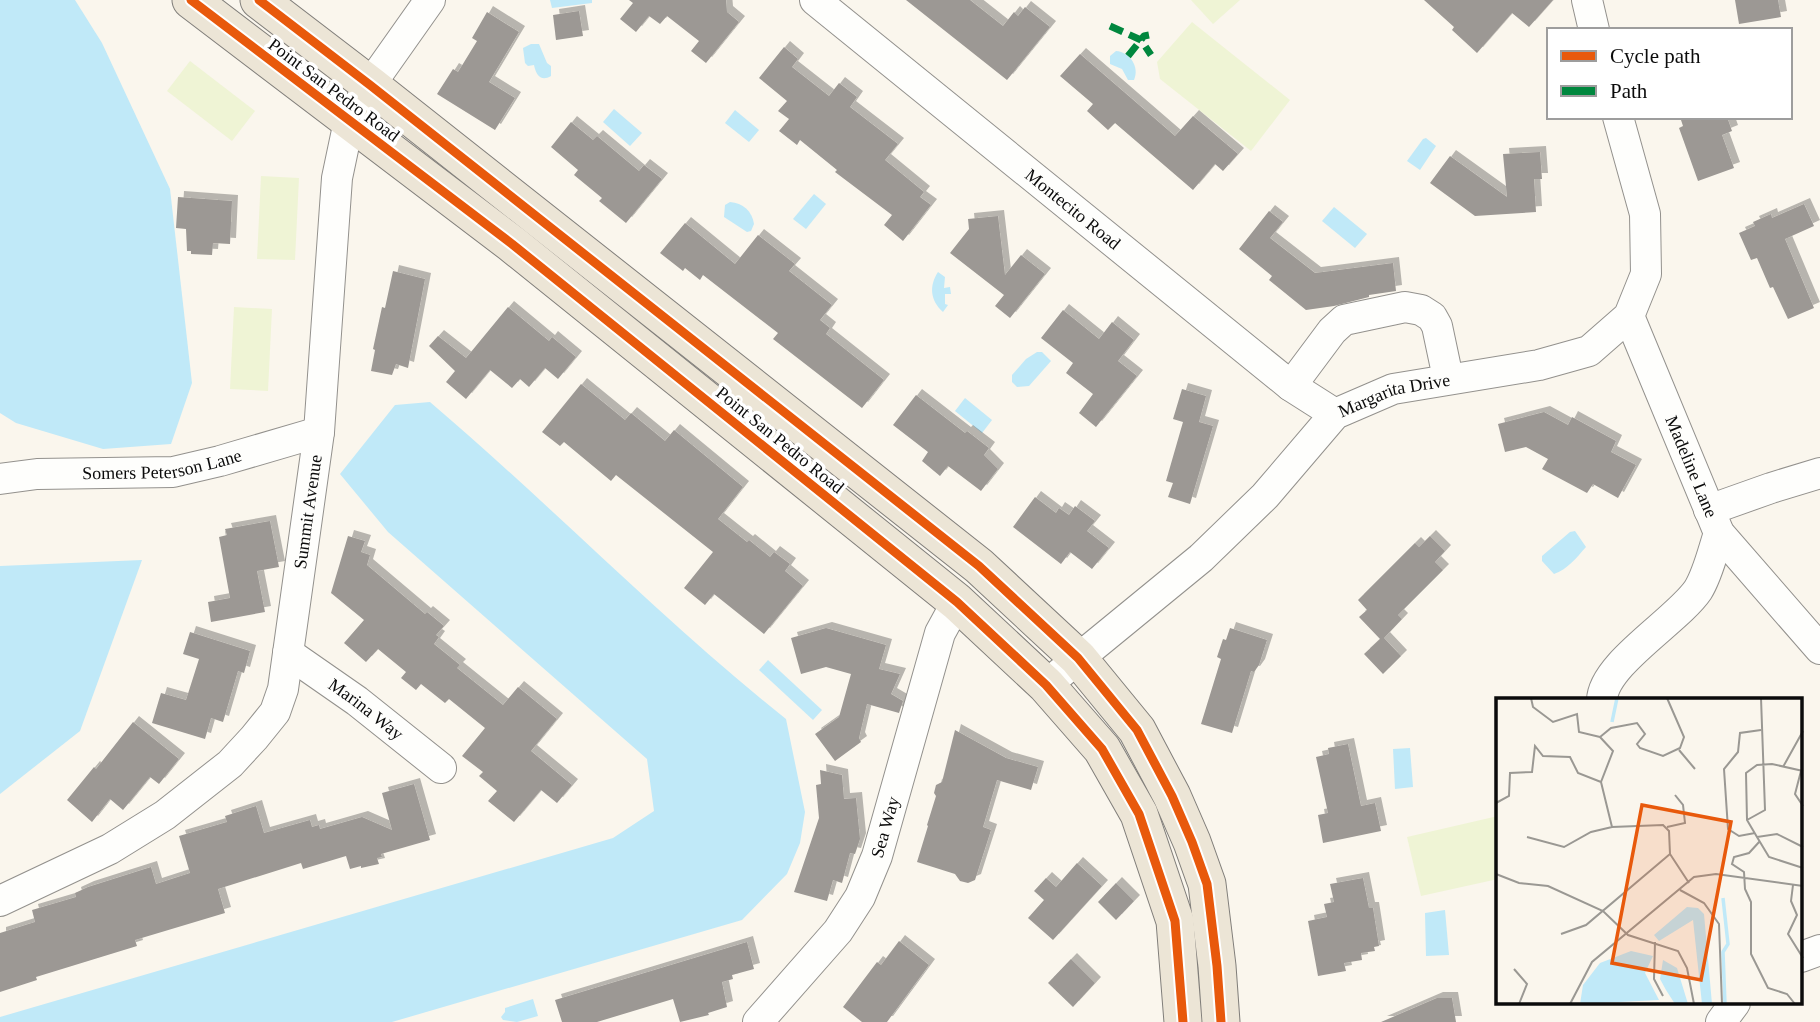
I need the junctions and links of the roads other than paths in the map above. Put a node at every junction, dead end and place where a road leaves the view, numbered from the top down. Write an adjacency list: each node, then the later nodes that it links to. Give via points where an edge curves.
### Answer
1 (191, 0): 9 (main road, Point San Pedro Road)
2 (259, 0): 7 (main road, Point San Pedro Road)
3 (430, 0): 7 (street, Summit Avenue)
4 (815, 0): 12 (street, Montecito Road)
5 (1587, 0): 6 (street)
6 (1594, 28)
7 (370, 85): 9 (street, Summit Avenue); 21 (main road, Point San Pedro Road, via 979,566)
8 (1619, 119): 10 (street, Margarita Drive, via 1645,214 1646,274)
9 (348, 121): 14 (street, Summit Avenue, via 337,177); 18 (main road, Point San Pedro Road, via 512,244)
10 (1629, 316): 11 (street, Margarita Drive, via 1589,351 1539,365); 17 (street, Madeline Lane)
11 (1448, 378): 12 (street, via 1432,317 1405,307 1344,320); 13 (street, Margarita Drive, via 1393,389)
12 (1291, 386): 13 (street, Montecito Road)
13 (1335, 414): 21 (street, Margarita Drive, via 1265,496 1201,558)
14 (319, 432): 16 (street, Somers Peterson Lane, via 173,472 37,474); 20 (street, Summit Avenue)
15 (1820, 473): 17 (street, Madeline Lane, via 1771,488)
16 (0, 479)
17 (1714, 522): 19 (street); 23 (street, via 1698,590 1618,666)
18 (957, 602): 22 (main road, Point San Pedro Road); 29 (street, Sea Way, via 940,633 877,856 860,897 838,931)
19 (1820, 649)
20 (288, 653): 24 (street, Marina Way); 25 (street, Summit Avenue, via 275,712 230,764 165,815 110,849)
21 (1078, 658): 22 (street, Margarita Drive); 31 (main road, Point San Pedro Road, via 1137,730 1192,842 1207,884)
22 (1046, 685): 30 (main road, Point San Pedro Road, via 1102,749 1139,814 1175,921)
23 (1602, 698)
24 (441, 768)
25 (0, 901)
26 (1820, 950): 27 (street)
27 (1802, 957)
28 (1734, 1004): 32 (street)
29 (758, 1022)
30 (1183, 1022)
31 (1221, 1022)
32 (1721, 1022)

